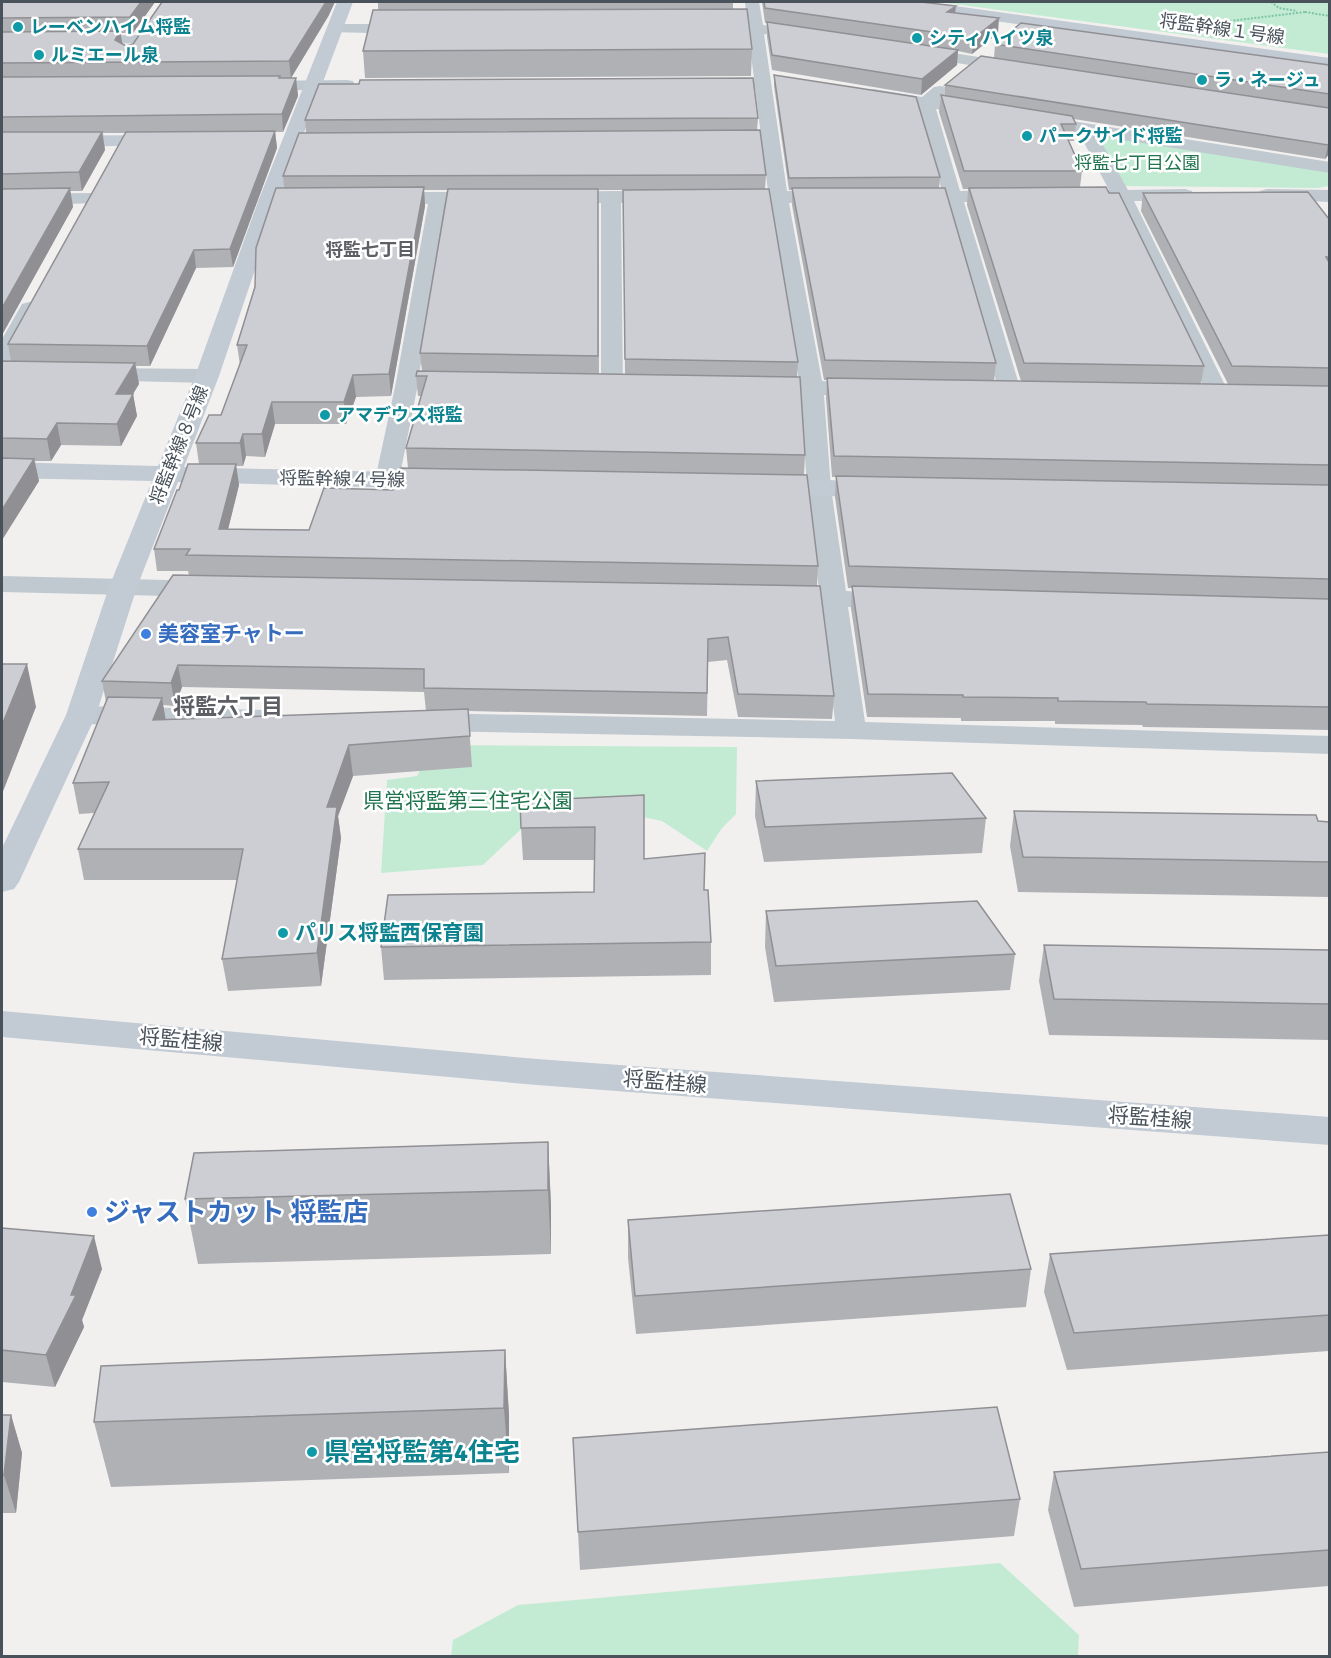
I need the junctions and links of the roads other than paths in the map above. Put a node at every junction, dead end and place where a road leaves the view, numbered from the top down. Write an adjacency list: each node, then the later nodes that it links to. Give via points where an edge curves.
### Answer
1 (345, 2): 7 (street, 将監幹線８号線)
2 (752, 2): 6 (street)
3 (896, 2): 4 (street, 将監幹線１号線)
4 (1027, 20): 9 (street); 16 (street, 将監幹線１号線)
5 (686, 28): 6 (street)
6 (754, 28): 10 (street); 18 (street)
7 (335, 29): 8 (street); 21 (street, 将監幹線８号線)
8 (430, 29)
9 (1010, 34)
10 (824, 39)
11 (2, 41): 14 (street, via 142,35)
12 (993, 48): 15 (street)
13 (894, 49): 15 (street)
14 (126, 58)
15 (976, 62): 17 (street); 25 (street)
16 (1329, 63)
17 (1035, 70)
18 (761, 80): 19 (street); 20 (street); 43 (street, via 764,137)
19 (784, 80)
20 (691, 83)
21 (314, 85): 22 (street); 23 (street); 58 (street, 将監幹線８号線, via 292,140 280,199)
22 (361, 85)
23 (234, 86)
24 (855, 91): 25 (street)
25 (925, 103): 26 (street); 46 (street)
26 (994, 113)
27 (1017, 117): 28 (street)
28 (1085, 128): 33 (street); 35 (street)
29 (189, 141): 31 (street)
30 (2, 142): 31 (street)
31 (121, 142): 32 (street)
32 (111, 161)
33 (1329, 168)
34 (100, 180): 51 (street)
35 (1121, 195): 36 (street); 39 (street); 70 (street, via 1230,395)
36 (1202, 195)
37 (1249, 195): 40 (street)
38 (1031, 196): 46 (street)
39 (1065, 196)
40 (1329, 196)
41 (683, 197): 50 (street)
42 (707, 197): 43 (street)
43 (778, 197): 44 (street); 65 (street)
44 (848, 197)
45 (882, 197): 46 (street)
46 (952, 197): 68 (street)
47 (440, 198): 48 (street); 52 (street); 59 (street)
48 (508, 198)
49 (543, 198): 50 (street)
50 (611, 198): 62 (street)
51 (90, 199): 53 (street); 54 (street)
52 (360, 199)
53 (2, 200)
54 (79, 219)
55 (40, 289): 56 (street)
56 (5, 368)
57 (70, 374): 58 (street)
58 (207, 376): 72 (street, 将監幹線８号線)
59 (407, 382): 60 (street); 73 (street)
60 (476, 383)
61 (589, 386): 62 (street)
62 (612, 386): 63 (street)
63 (636, 386)
64 (730, 387): 65 (street)
65 (812, 388): 66 (street); 76 (street)
66 (894, 389)
67 (987, 391): 68 (street)
68 (1010, 391): 69 (street)
69 (1033, 392)
70 (1196, 395)
71 (2, 470): 72 (street, 将監幹線４号線)
72 (167, 473): 73 (street, 将監幹線４号線); 79 (street, 将監幹線８号線)
73 (387, 480): 74 (street, 将監幹線４号線)
74 (469, 482)
75 (738, 486): 76 (street)
76 (819, 488): 77 (street); 82 (street)
77 (902, 489)
78 (2, 584): 79 (street)
79 (123, 587): 80 (street); 84 (street, 将監幹線８号線)
80 (230, 589)
81 (751, 597): 82 (street)
82 (834, 598): 83 (street); 87 (street)
83 (916, 600)
84 (81, 715): 85 (street); 89 (street, 将監幹線８号線)
85 (294, 719)
86 (401, 721): 87 (street)
87 (851, 730): 88 (street)
88 (1329, 745)
89 (2, 882)
90 (2, 1024): 91 (street, 将監桂線, via 549,1073)
91 (1329, 1131)

